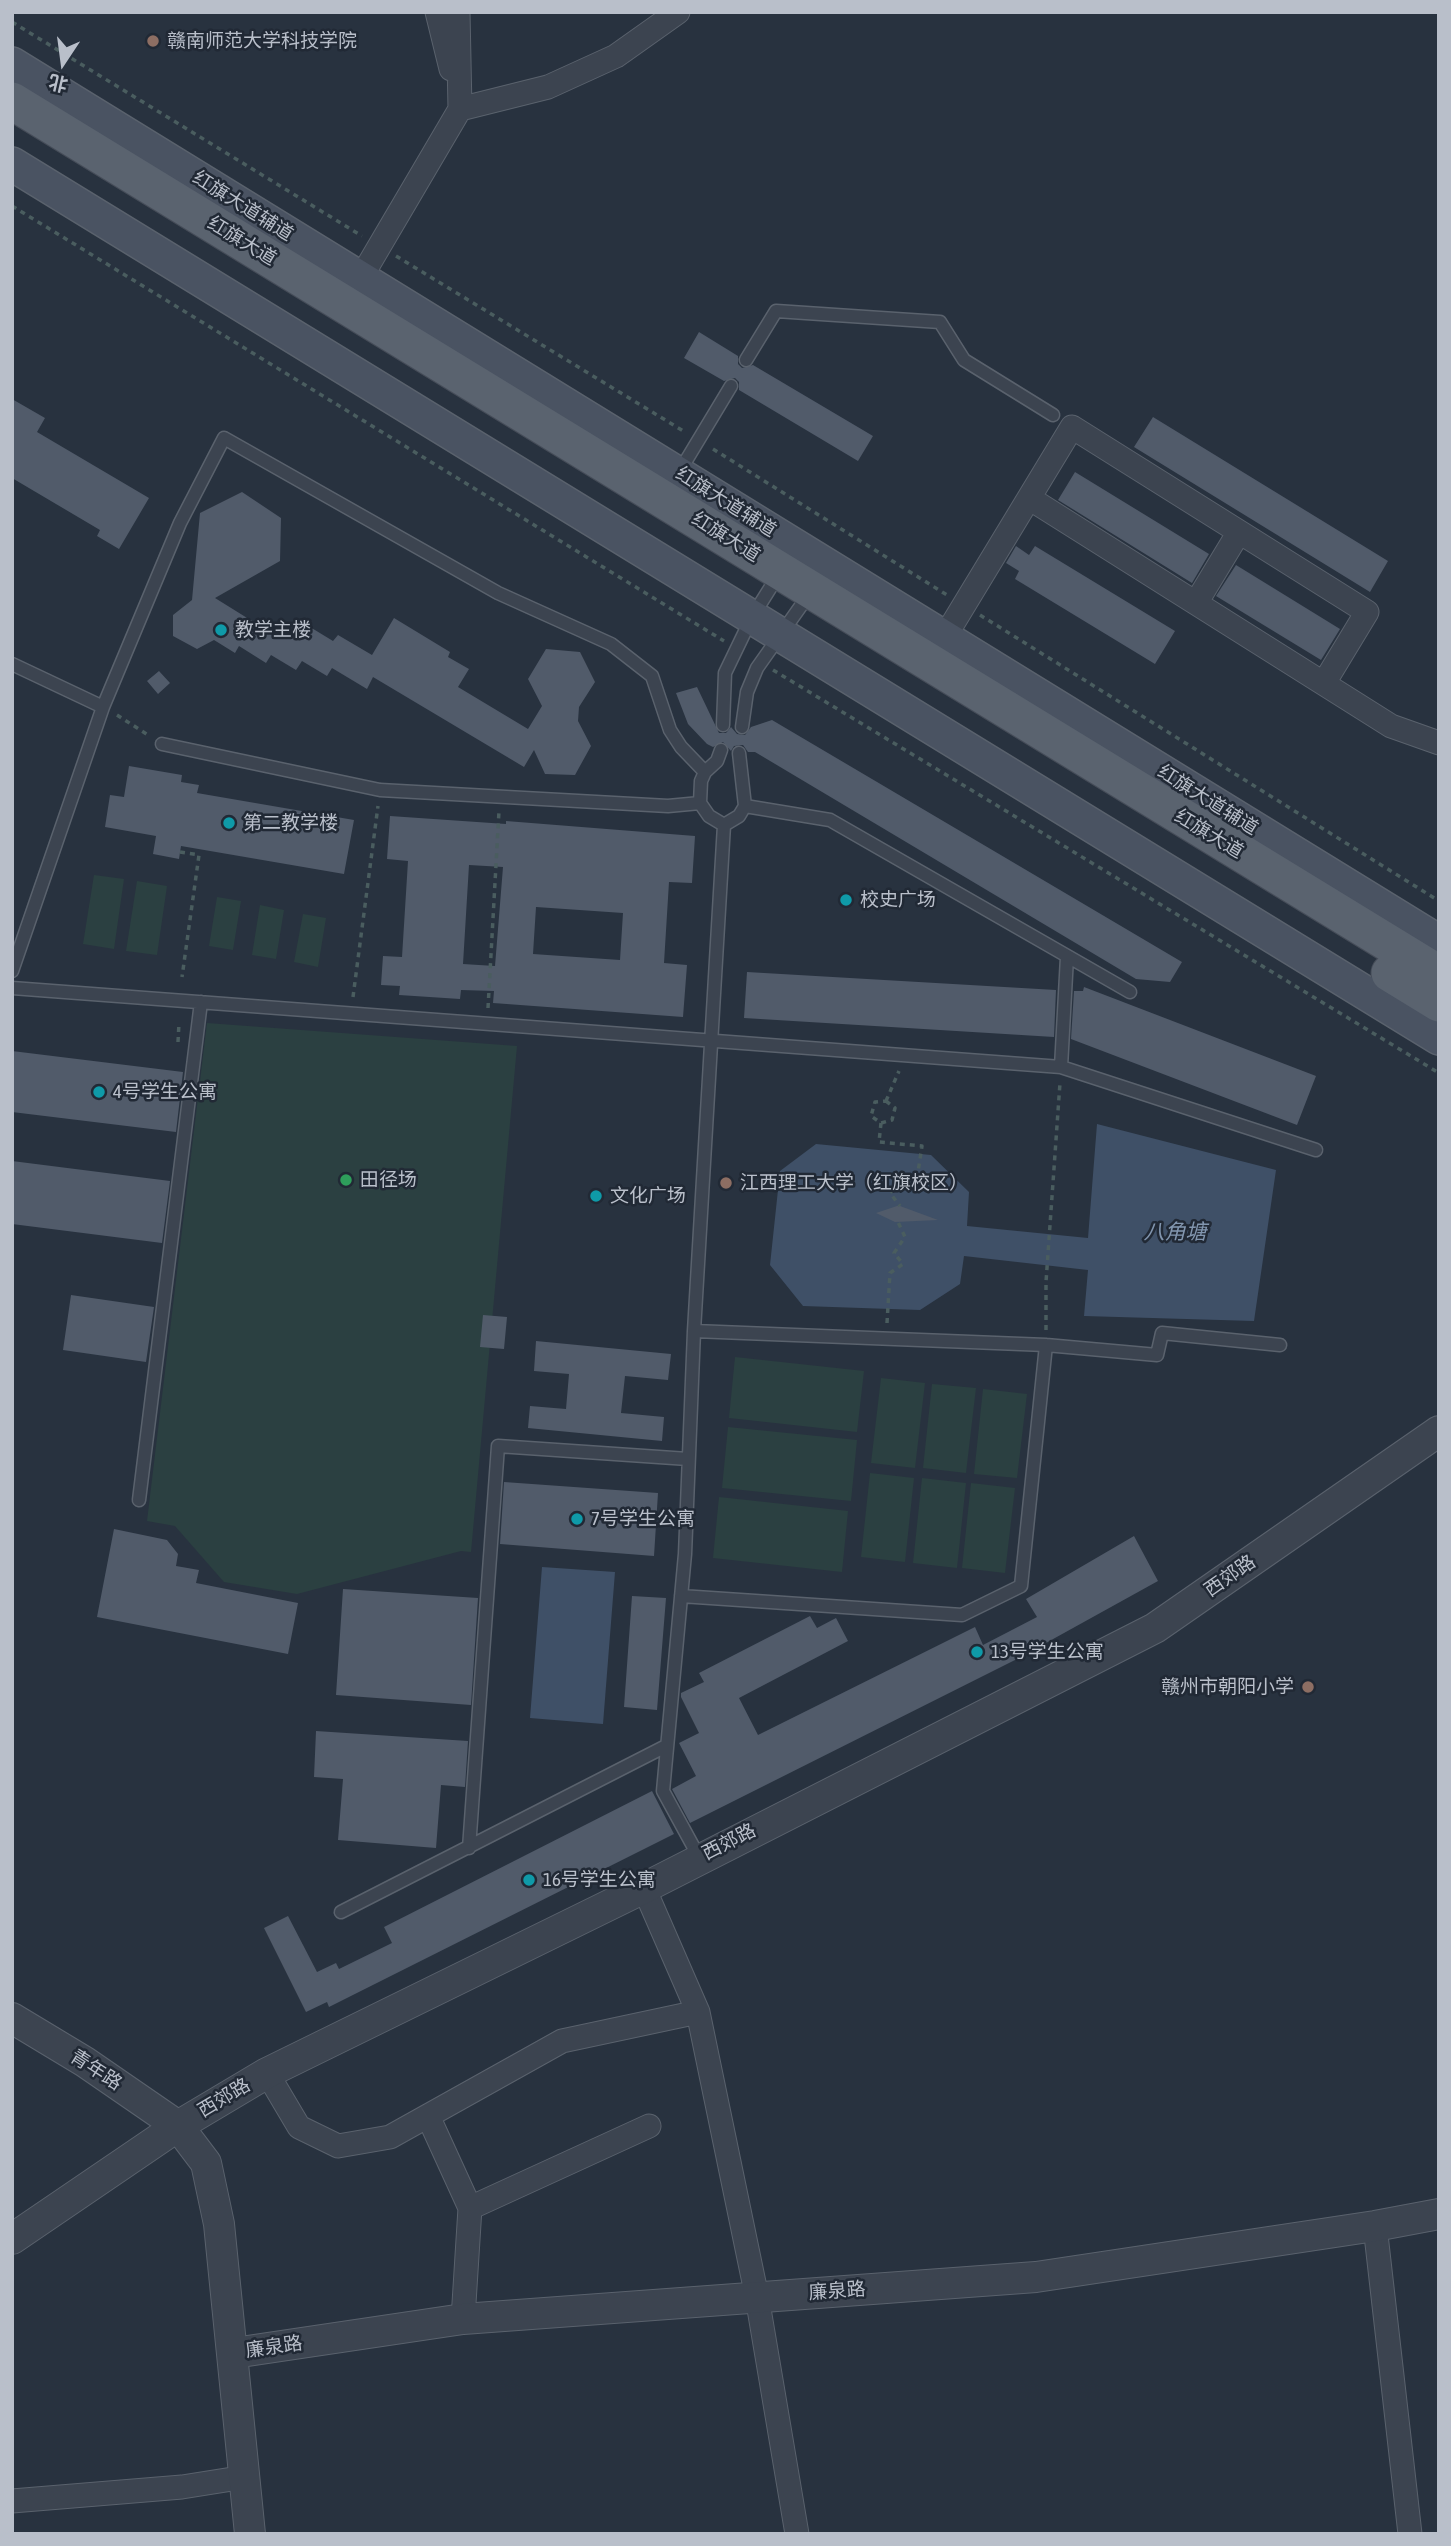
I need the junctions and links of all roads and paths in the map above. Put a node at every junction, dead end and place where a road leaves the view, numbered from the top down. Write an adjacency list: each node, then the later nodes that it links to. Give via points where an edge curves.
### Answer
1 (438, 12): 7 (street)
2 (458, 12): 7 (street)
3 (678, 12): 7 (street, via 616,56 548,87)
4 (12, 22): 10 (path)
5 (12, 64): 11 (main road, 红旗大道辅道)
6 (12, 101): 11 (main road, 红旗大道)
7 (460, 109): 10 (street)
8 (12, 131): 19 (main road, 红旗大道)
9 (12, 164): 19 (main road)
10 (379, 246): 11 (street); 15 (path)
11 (353, 291): 16 (main road, 红旗大道)
12 (746, 360): 14 (lane, via 776,311 940,323 964,360)
13 (731, 386): 15 (lane)
14 (1053, 415)
15 (698, 440): 16 (lane); 21 (path)
16 (671, 486): 19 (main road, 红旗大道); 22 (main road, 红旗大道辅道)
17 (1029, 498): 18 (street, via 1072,427); 20 (street); 21 (street)
18 (1240, 531): 20 (street); 24 (street, via 1367,612)
19 (783, 602): 22 (main road, 红旗大道); 27 (lane, via 726,673); 28 (lane, via 768,649 747,692); 50 (main road, 红旗大道); 52 (main road)
20 (1196, 603): 24 (street)
21 (964, 606): 22 (street); 40 (path)
22 (937, 650): 41 (main road, 红旗大道辅道); 44 (main road, 红旗大道)
23 (12, 664): 25 (lane)
24 (1324, 683): 29 (street, via 1391,726)
25 (103, 707): 33 (lane, via 180,523 224,438 498,593 611,644 652,676 670,730); 43 (lane)
26 (120, 717): 30 (path)
27 (723, 725)
28 (742, 727)
29 (1439, 743)
30 (162, 744): 34 (lane)
31 (721, 750): 33 (lane)
32 (739, 752): 37 (lane)
33 (705, 772): 36 (lane)
34 (380, 790): 35 (lane); 48 (path)
35 (500, 798): 36 (lane, via 668,806); 51 (path)
36 (699, 803): 38 (lane)
37 (744, 806): 38 (lane, via 739,816); 42 (lane, via 830,820)
38 (724, 825): 53 (lane)
39 (180, 852): 45 (path, via 199,855)
40 (1439, 901)
41 (1439, 942)
42 (1067, 957): 47 (lane); 55 (lane)
43 (12, 971)
44 (1439, 974)
45 (183, 977)
46 (12, 988): 49 (lane)
47 (1130, 992)
48 (353, 998)
49 (201, 1002): 53 (lane); 67 (lane)
50 (1439, 1003)
51 (488, 1008)
52 (1439, 1038)
53 (710, 1042): 54 (lane); 62 (lane)
54 (901, 1055): 55 (lane); 56 (path, via 897,1080)
55 (1060, 1067): 58 (lane); 63 (path)
56 (886, 1101): 57 (path, via 895,1108 892,1120); 57 (path, via 875,1102 871,1116)
57 (881, 1123): 59 (path, via 879,1142 922,1146 918,1172 890,1193)
58 (1316, 1150)
59 (900, 1206)
60 (898, 1222): 61 (path, via 905,1237 894,1253 903,1264 890,1273)
61 (888, 1309)
62 (694, 1331): 63 (lane); 66 (lane)
63 (1046, 1345): 64 (lane, via 1157,1355 1162,1333); 68 (lane, via 1021,1586 962,1615)
64 (1280, 1345)
65 (1439, 1431): 71 (street, 西郊路, via 1154,1628)
66 (688, 1459): 68 (lane); 70 (lane, via 498,1446)
67 (139, 1500)
68 (681, 1595): 69 (lane)
69 (666, 1746): 70 (lane); 71 (lane, via 663,1791)
70 (469, 1848): 73 (lane)
71 (699, 1857): 72 (street, 西郊路)
72 (644, 1888): 74 (street); 76 (street, 西郊路)
73 (341, 1912)
74 (698, 2012): 77 (street, via 562,2041); 84 (street)
75 (12, 2018): 78 (street, 青年路)
76 (267, 2073): 77 (street, via 299,2127 338,2146 390,2137); 78 (street, 西郊路)
77 (428, 2116): 80 (street)
78 (178, 2126): 83 (street, 西郊路); 86 (street, 青年路, via 206,2163 219,2224)
79 (649, 2126): 80 (street)
80 (470, 2208): 85 (street)
81 (1439, 2214): 82 (street, 廉泉路)
82 (1375, 2227): 84 (street, 廉泉路, via 1036,2277); 91 (street)
83 (12, 2239)
84 (757, 2297): 85 (street, 廉泉路); 90 (street)
85 (463, 2319): 86 (street, 廉泉路)
86 (234, 2353): 87 (street, 青年路)
87 (245, 2477): 88 (street); 89 (street, 青年路)
88 (12, 2501)
89 (250, 2534)
90 (797, 2534)
91 (1410, 2534)

